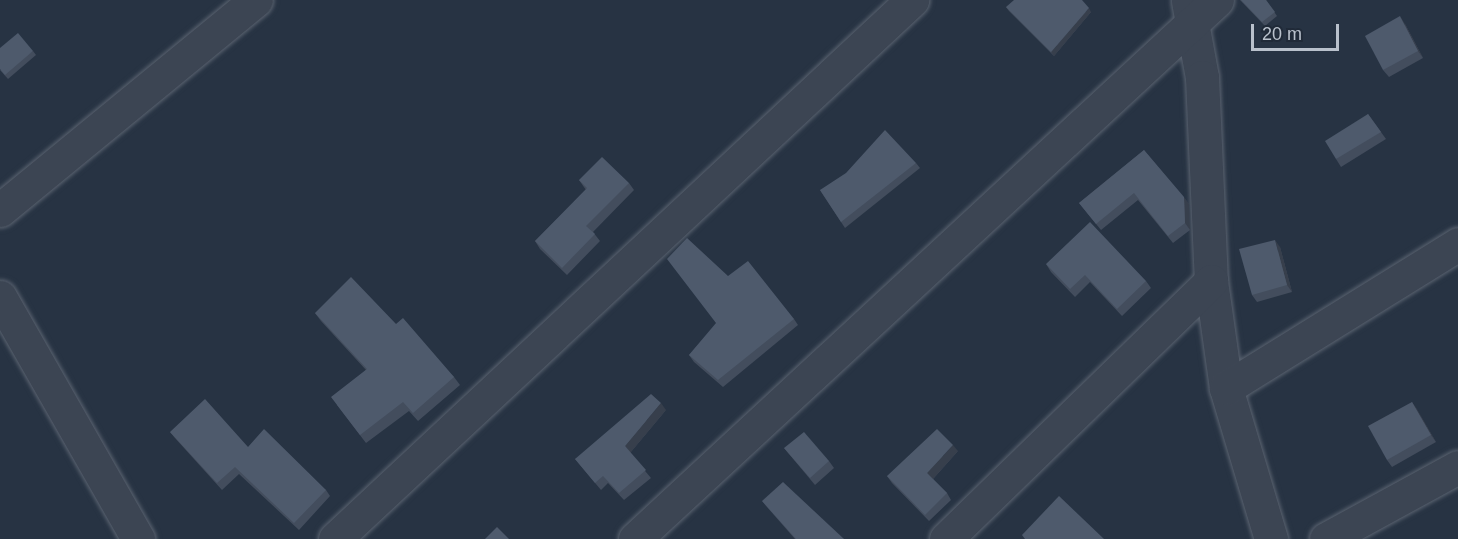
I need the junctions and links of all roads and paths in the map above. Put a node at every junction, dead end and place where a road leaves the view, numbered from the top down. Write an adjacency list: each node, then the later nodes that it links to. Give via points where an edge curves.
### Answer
1 (256, 0): 4 (street)
2 (912, 0): 11 (street)
3 (1199, 5): 6 (street); 12 (street)
4 (0, 210)
5 (1458, 244): 8 (street)
6 (1211, 281): 8 (street); 13 (street)
7 (0, 297): 10 (street)
8 (1226, 388): 14 (street)
9 (1458, 467): 15 (street)
10 (138, 539)
11 (335, 539)
12 (635, 539)
13 (946, 539)
14 (1271, 539)
15 (1326, 539)

